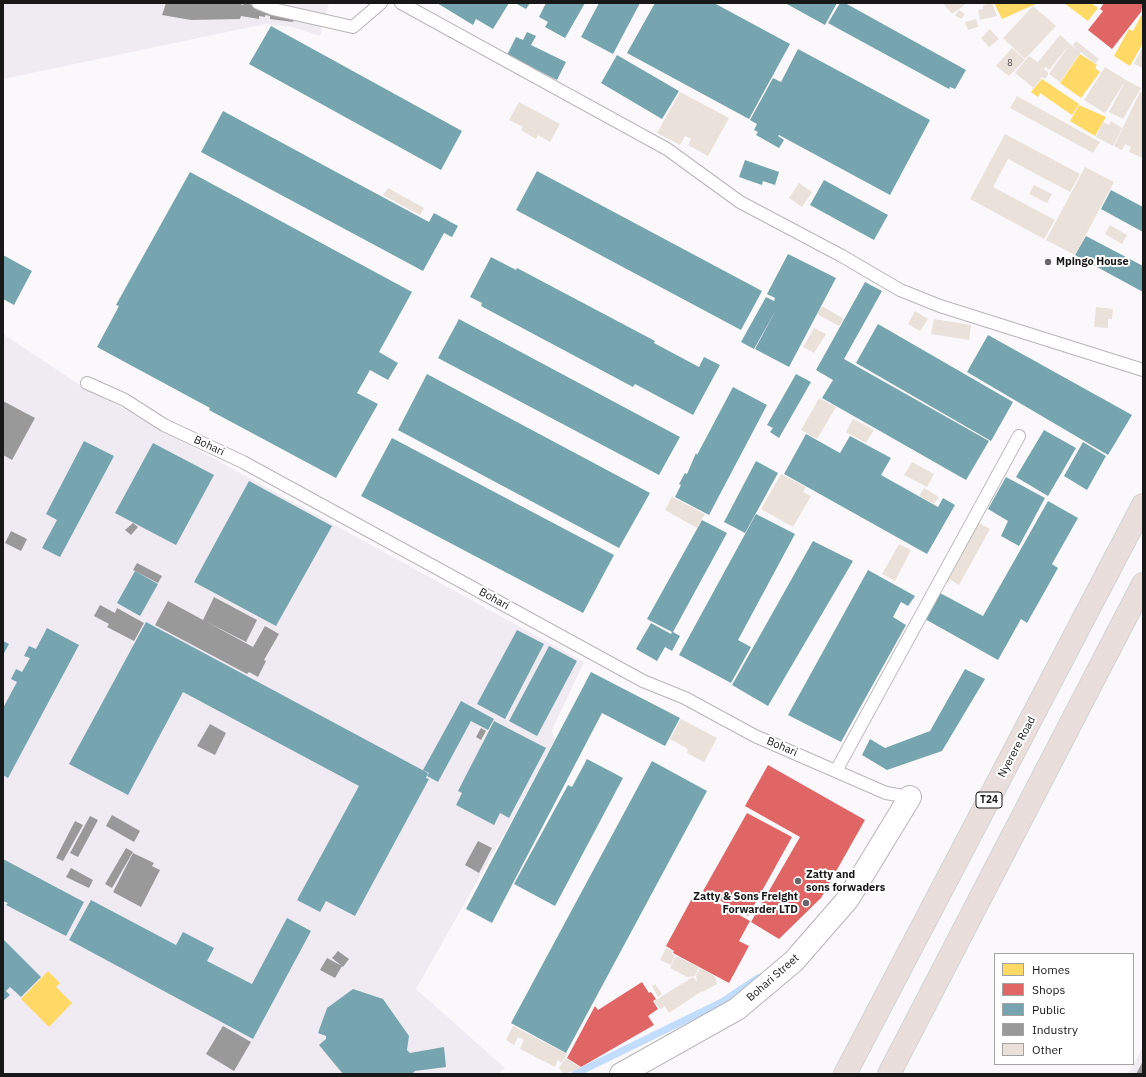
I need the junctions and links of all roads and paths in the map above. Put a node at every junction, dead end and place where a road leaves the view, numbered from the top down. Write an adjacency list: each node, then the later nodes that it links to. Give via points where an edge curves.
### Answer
1 (258, 3): 2 (lane, via 353,28)
2 (381, 3)
3 (401, 3): 4 (lane, via 667,149 740,202 900,290 940,306)
4 (1143, 370)
5 (87, 383): 9 (lane, Bohari, via 125,400 164,425 243,462 642,681 685,698 755,736)
6 (1019, 436): 9 (lane)
7 (1143, 505): 12 (highway, Nyerere Road / T24)
8 (1143, 584): 13 (highway)
9 (836, 771): 10 (lane, Bohari, via 886,793)
10 (910, 797): 11 (street, Bohari Street, via 848,899 794,961 737,1009)
11 (621, 1074)
12 (845, 1074)
13 (889, 1074)

